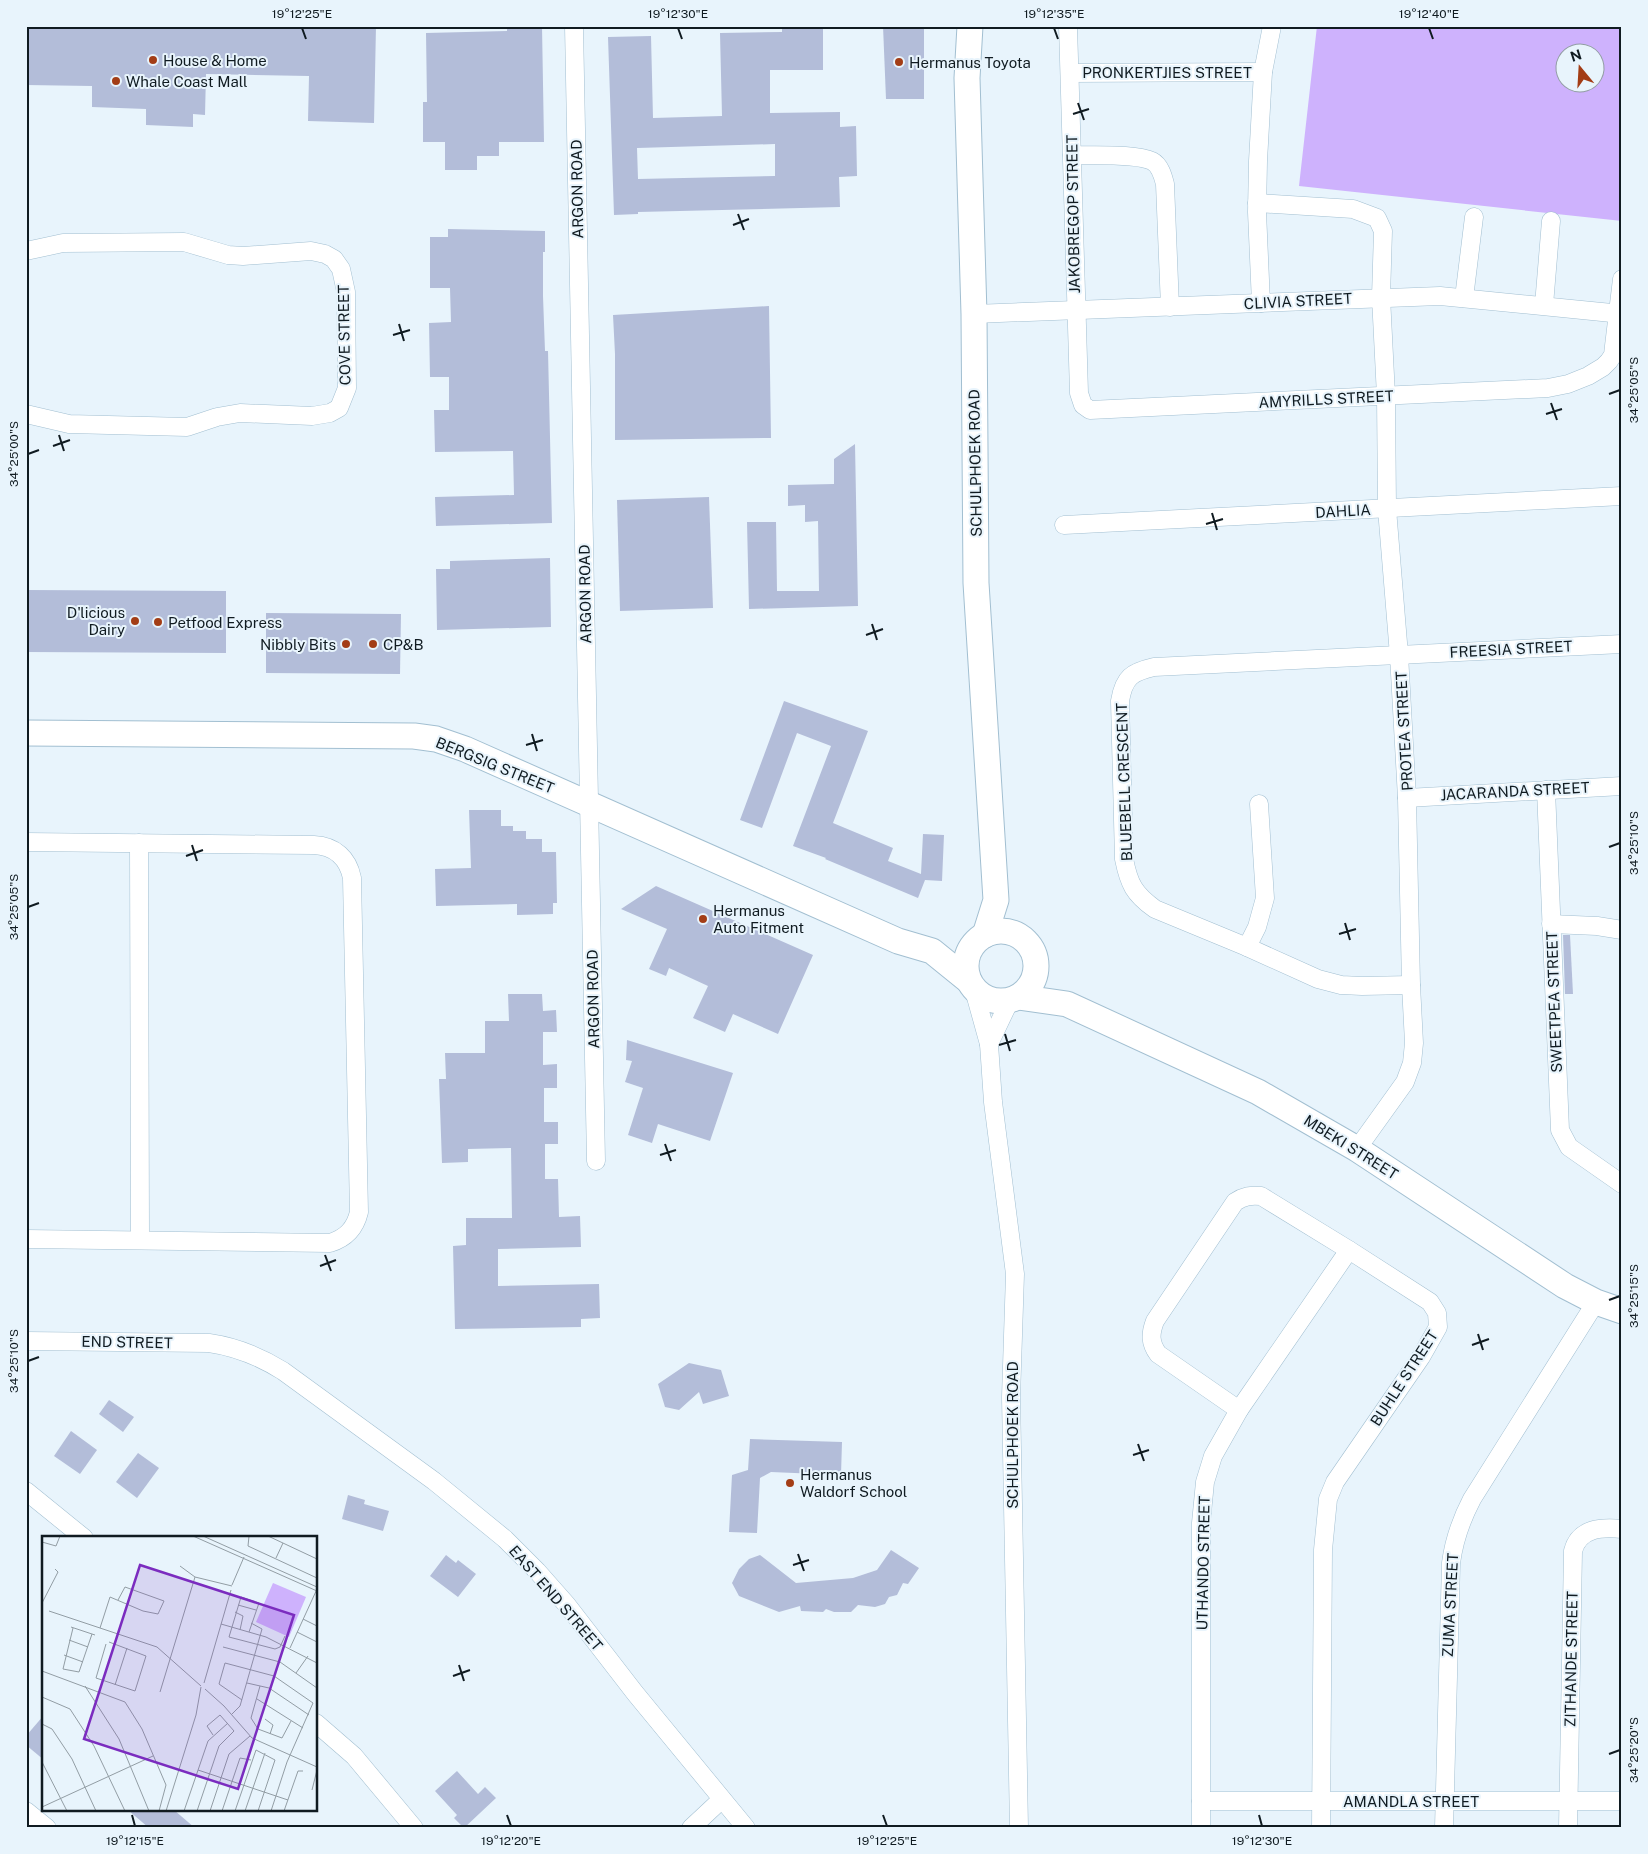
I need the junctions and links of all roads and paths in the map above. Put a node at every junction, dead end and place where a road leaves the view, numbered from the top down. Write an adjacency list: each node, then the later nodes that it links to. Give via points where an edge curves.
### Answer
1 (574, 26): 32 (street, ARGON ROAD)
2 (970, 26): 19 (street, SCHULPHOEK ROAD, via 966,78)
3 (1068, 26): 6 (street, JAKOBREGOP STREET)
4 (1272, 26): 5 (street)
5 (1263, 72): 6 (street, PRONKERTJIES STREET); 8 (street)
6 (1070, 73): 7 (street, JAKOBREGOP STREET)
7 (1072, 155): 17 (street, via 1136,157 1157,165 1165,184); 18 (street, JAKOBREGOP STREET)
8 (1257, 203): 13 (street, PROTEA STREET, via 1353,209 1377,218 1383,231); 15 (street)
9 (1474, 216): 14 (street)
10 (1551, 221): 16 (street)
11 (26, 251): 22 (street, COVE STREET, via 63,243 184,242 228,255 311,251 325,254 334,259 341,269 346,292 347,388 338,408 312,416 240,413 187,426 69,424)
12 (1622, 279): 20 (street)
13 (1381, 297): 14 (street, CLIVIA STREET); 15 (street, CLIVIA STREET); 21 (street, PROTEA STREET)
14 (1464, 298): 16 (street, CLIVIA STREET)
15 (1261, 303): 17 (street, CLIVIA STREET)
16 (1544, 305): 20 (street, CLIVIA STREET)
17 (1170, 307): 18 (street, CLIVIA STREET)
18 (1076, 311): 19 (street, CLIVIA STREET); 21 (street, AMYRILLS STREET, via 1079,394 1083,406 1090,410)
19 (974, 314): 36 (street, SCHULPHOEK ROAD, via 976,583)
20 (1620, 314): 21 (street, AMYRILLS STREET, via 1609,361 1588,376 1568,384 1548,388)
21 (1386, 396): 24 (street, PROTEA STREET)
22 (26, 414)
23 (1622, 496): 24 (street, DAHLIA)
24 (1387, 509): 25 (street, DAHLIA); 27 (street, PROTEA STREET)
25 (1064, 525)
26 (1622, 644): 27 (street, FREESIA STREET)
27 (1399, 655): 31 (street, PROTEA STREET); 41 (street, BLUEBELL CRESCENT, via 1154,667 1133,674 1122,688 1124,859 1132,887 1155,910)
28 (26, 733): 32 (street, BERGSIG STREET, via 425,737 465,749)
29 (1622, 786): 30 (street, JACARANDA STREET)
30 (1546, 790): 31 (street, JACARANDA STREET); 37 (street, SWEETPEA STREET)
31 (1407, 798): 45 (street, PROTEA STREET)
32 (589, 804): 42 (street, BERGSIG STREET, via 898,941); 50 (street, ARGON ROAD)
33 (1259, 804): 41 (street, via 1265,898)
34 (26, 842): 35 (street)
35 (139, 843): 53 (street); 53 (street, via 323,846 338,853 348,864 352,878 359,1212 352,1230 330,1243)
36 (996, 900): 39 (street, SCHULPHOEK ROAD); 40 (street, SCHULPHOEK ROAD)
37 (1551, 924): 38 (street); 51 (street, SWEETPEA STREET, via 1560,1130 1569,1147)
38 (1622, 930)
39 (1015, 934): 40 (street, via 995,932); 43 (street, via 1030,947)
40 (981, 938): 42 (street, BERGSIG STREET); 44 (street, via 966,960)
41 (1247, 947): 45 (street, BLUEBELL CRESCENT, via 1318,980 1341,985)
42 (932, 950): 44 (street, BERGSIG STREET)
43 (1036, 966): 46 (street, via 1031,985); 47 (street, MBEKI STREET)
44 (972, 985): 46 (street, via 983,996 993,1000); 48 (street, SCHULPHOEK ROAD)
45 (1411, 985): 49 (street, PROTEA STREET, via 1412,1063 1405,1082)
46 (1014, 998): 47 (street, MBEKI STREET); 48 (street)
47 (1067, 1004): 49 (street, MBEKI STREET, via 1258,1092)
48 (989, 1044): 75 (street, SCHULPHOEK ROAD, via 1015,1274 1010,1397)
49 (1357, 1149): 55 (street, MBEKI STREET, via 1565,1286)
50 (596, 1161)
51 (1622, 1184)
52 (26, 1239): 53 (street)
53 (140, 1240)
54 (1349, 1250): 59 (street, UTHANDO STREET); 59 (street, BUHLE STREET, via 1261,1196 1243,1197 1235,1202 1155,1321 1151,1341 1158,1354); 66 (street, BUHLE STREET, via 1430,1302 1435,1307 1438,1327 1335,1482 1328,1499 1323,1550)
55 (1596, 1302): 56 (street, MBEKI STREET); 67 (street, ZUMA STREET, via 1472,1499 1453,1544)
56 (1622, 1311)
57 (26, 1341): 58 (street, END STREET)
58 (228, 1346): 64 (street, EAST END STREET, via 266,1360 283,1371 434,1481 505,1539 566,1606)
59 (1239, 1410): 65 (street, UTHANDO STREET, via 1213,1456 1205,1482 1202,1514)
60 (26, 1491): 62 (street)
61 (1622, 1529): 68 (street, ZITHANDE STREET, via 1586,1532 1576,1542 1573,1551)
62 (82, 1536)
63 (318, 1725): 72 (street, via 354,1756)
64 (721, 1800): 73 (street); 74 (street, EAST END STREET)
65 (1201, 1800): 66 (street, AMANDLA STREET); 76 (street, UTHANDO STREET)
66 (1321, 1801): 67 (street, AMANDLA STREET); 77 (street, BUHLE STREET)
67 (1444, 1801): 68 (street, AMANDLA STREET); 78 (street, ZUMA STREET)
68 (1568, 1801): 69 (street, AMANDLA STREET); 79 (street, ZITHANDE STREET)
69 (1622, 1801)
70 (26, 1811): 71 (street)
71 (47, 1828)
72 (414, 1828)
73 (690, 1828)
74 (746, 1828)
75 (1019, 1828)
76 (1201, 1828)
77 (1321, 1828)
78 (1444, 1828)
79 (1568, 1828)

